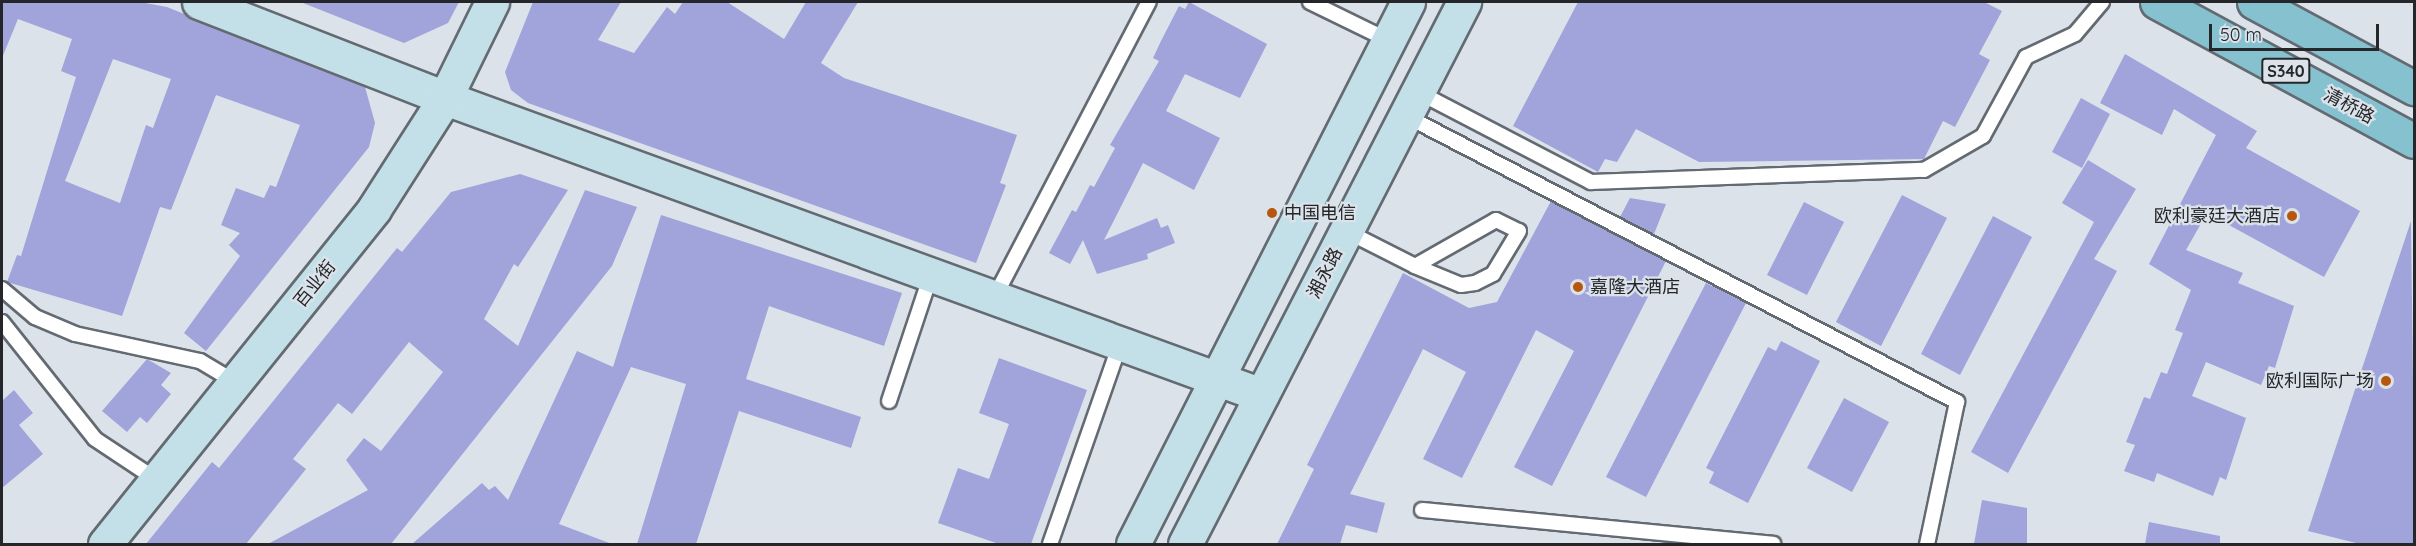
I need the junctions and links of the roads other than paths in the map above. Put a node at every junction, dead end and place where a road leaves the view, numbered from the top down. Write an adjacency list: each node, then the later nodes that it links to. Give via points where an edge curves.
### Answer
1 (199, 2): 12 (street)
2 (492, 2): 12 (street, 百业街)
3 (1149, 2): 19 (lane)
4 (1310, 2): 10 (lane)
5 (1408, 2): 10 (street)
6 (1464, 2): 13 (street, 湘永路)
7 (2102, 2): 13 (lane, via 2076,34 2026,57 1983,136 1924,170 1591,182)
8 (2157, 2): 14 (main road, 清桥路 / S340)
9 (2254, 2): 11 (main road, S340)
10 (1388, 40): 22 (street)
11 (2409, 82)
12 (445, 98): 17 (street); 23 (street, 百业街, via 374,209)
13 (1412, 104): 15 (street, 湘永路); 33 (lane, via 1957,402)
14 (2415, 141)
15 (1346, 231): 16 (lane); 24 (street, 湘永路)
16 (1415, 266): 16 (lane, via 1496,220 1519,231 1493,274 1475,283 1461,285)
17 (931, 275): 19 (street); 25 (lane)
18 (2, 289): 23 (lane, via 35,317 75,334 200,360)
19 (994, 298): 21 (street)
20 (2, 322): 26 (lane, via 95,439)
21 (1120, 344): 22 (street); 29 (lane)
22 (1219, 380): 24 (street); 30 (street)
23 (236, 382): 26 (street, 百业街)
24 (1262, 395): 31 (street, 湘永路)
25 (888, 401)
26 (157, 480): 28 (street, 百业街)
27 (1422, 510): 32 (lane)
28 (105, 544)
29 (1050, 544)
30 (1133, 544)
31 (1185, 544)
32 (1773, 544)
33 (1927, 544)

